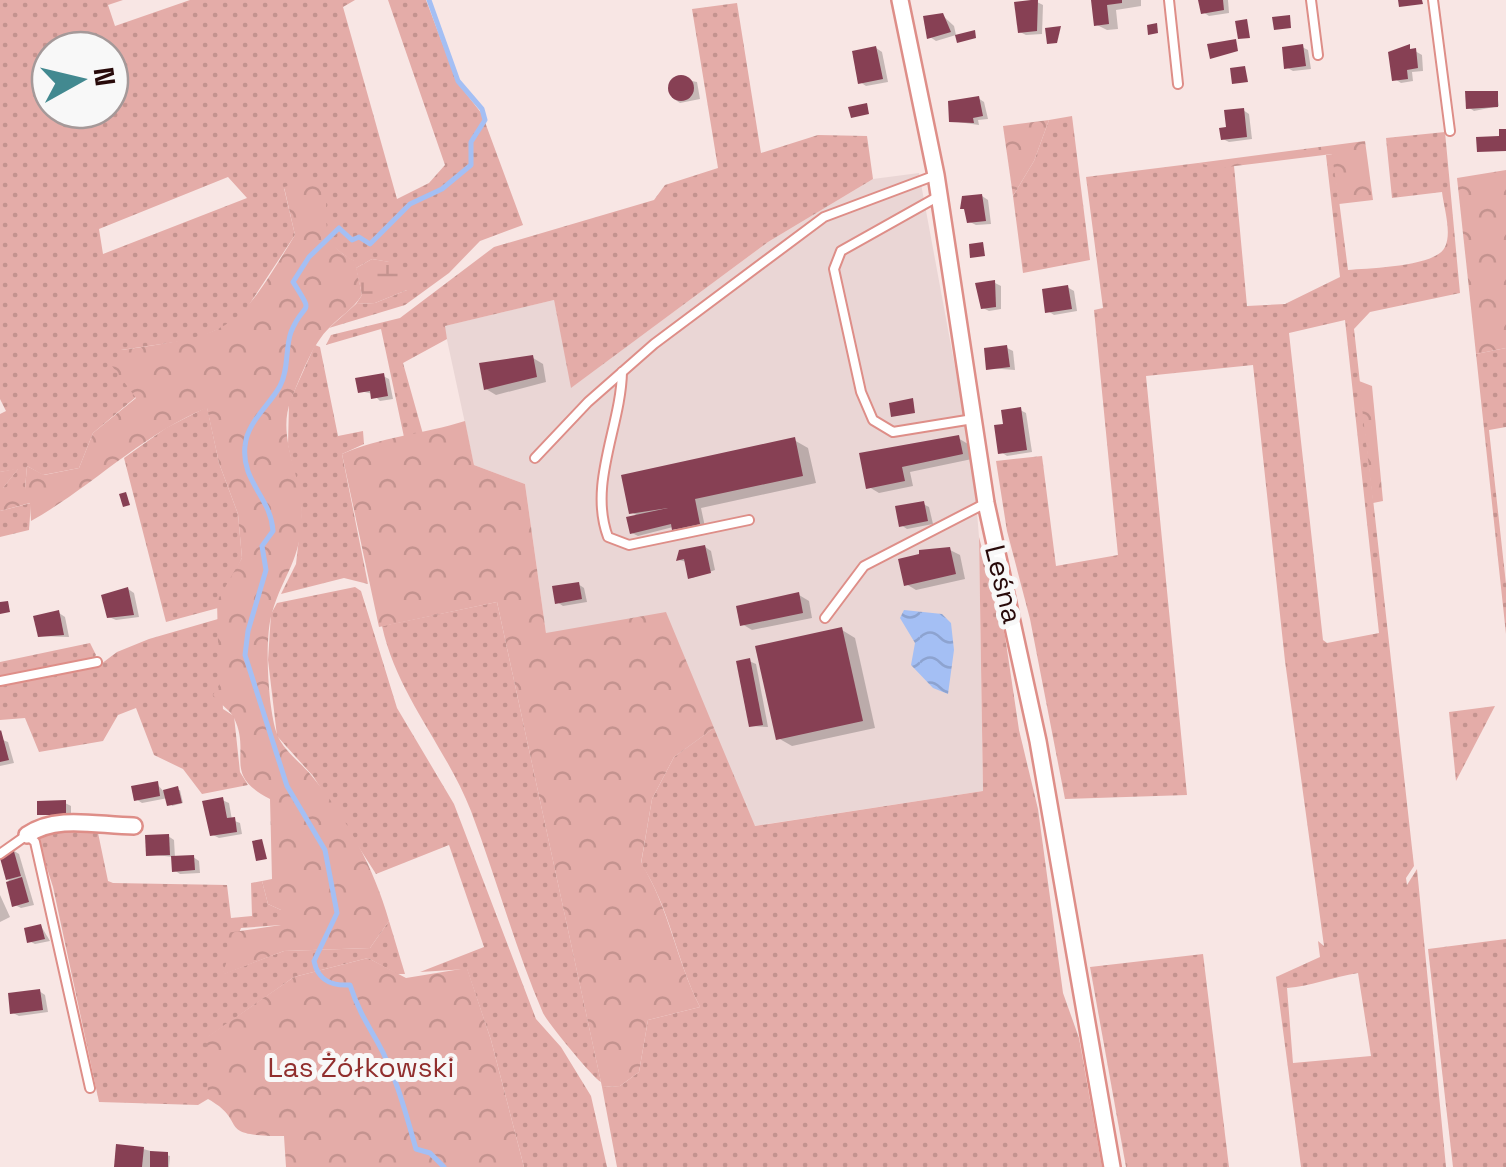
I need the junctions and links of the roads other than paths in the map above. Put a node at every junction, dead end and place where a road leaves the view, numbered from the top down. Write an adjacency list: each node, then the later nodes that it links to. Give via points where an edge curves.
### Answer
1 (900, 0): 8 (street, Leśna)
2 (1170, 0): 6 (lane)
3 (1311, 0): 5 (lane)
4 (1433, 0): 7 (lane)
5 (1318, 55)
6 (1178, 84)
7 (1450, 132)
8 (936, 175): 9 (street, Leśna); 10 (lane, via 824,217)
9 (940, 196): 11 (street, Leśna); 11 (lane, via 842,251 835,276 873,420 893,432)
10 (622, 372): 12 (lane); 14 (lane, via 620,414 602,486 608,537 628,545)
11 (973, 418): 13 (street, Leśna)
12 (535, 458)
13 (986, 502): 15 (lane, via 864,566); 22 (street, Leśna, via 1038,740)
14 (749, 520)
15 (825, 618)
16 (97, 662): 17 (lane)
17 (0, 680)
18 (134, 826): 19 (street, via 62,823)
19 (27, 834): 20 (lane); 21 (lane, via 48,894)
20 (0, 854)
21 (90, 1088)
22 (1112, 1167)

